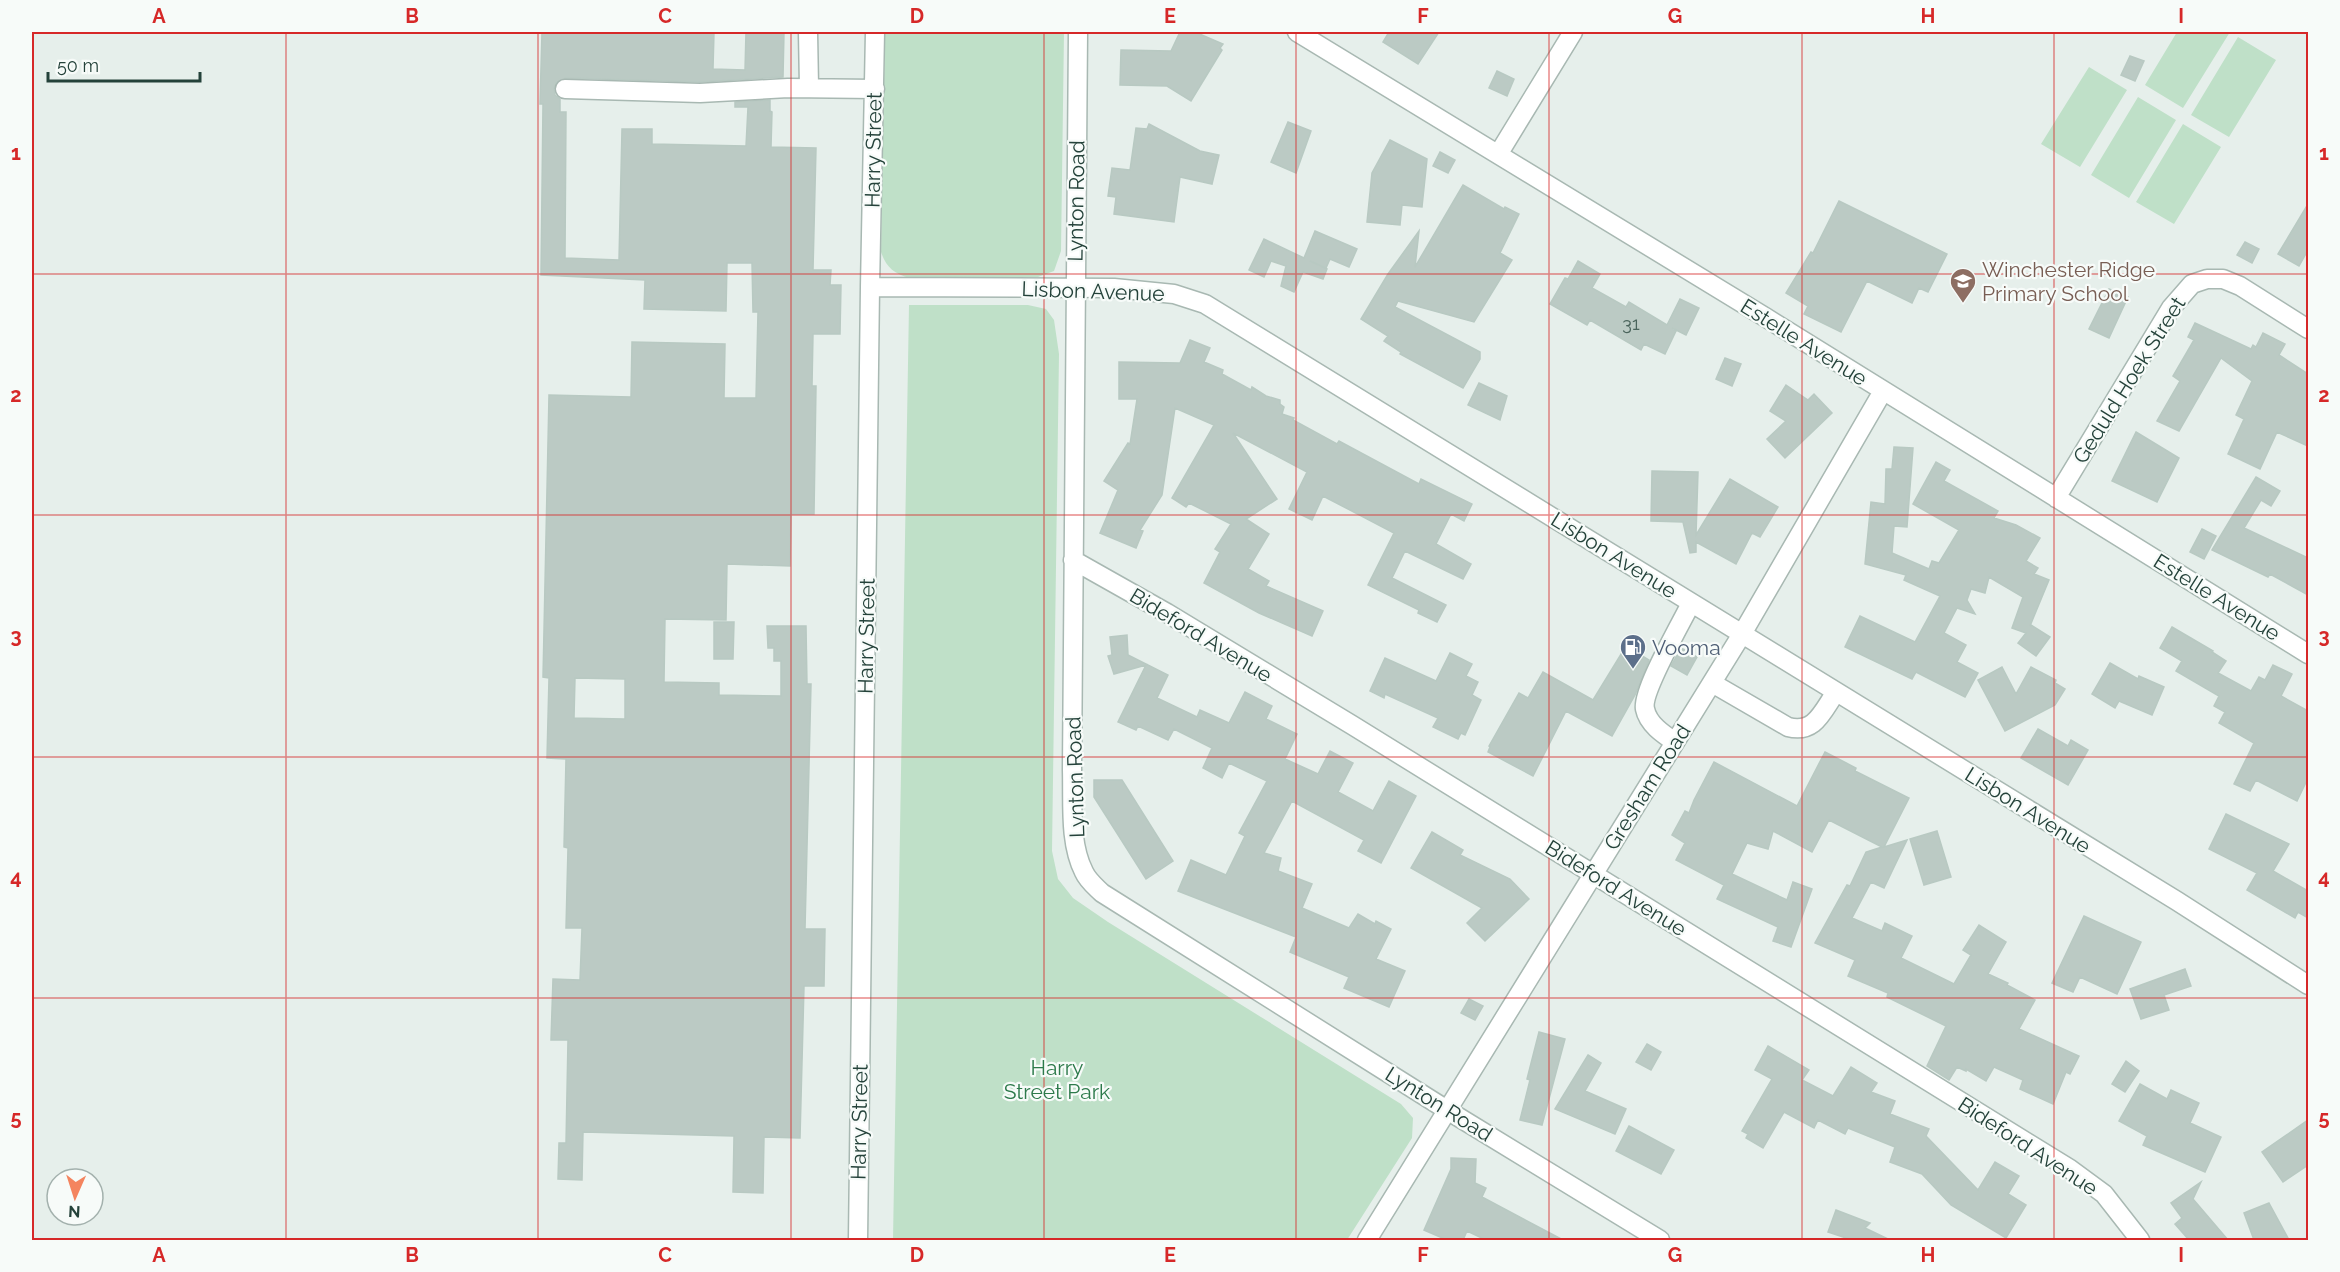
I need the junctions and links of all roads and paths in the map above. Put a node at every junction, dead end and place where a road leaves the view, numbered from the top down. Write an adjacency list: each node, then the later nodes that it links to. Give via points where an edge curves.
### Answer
1 (808, 32): 6 (street)
2 (875, 32): 8 (street, Harry Street)
3 (1078, 32): 11 (street, Lynton Road)
4 (1297, 32): 9 (street, Estelle Avenue)
5 (1573, 32): 9 (street)
6 (808, 87): 7 (street, via 700,93); 8 (street)
7 (565, 89)
8 (875, 89): 10 (street, Harry Street)
9 (1499, 153): 13 (street, Estelle Avenue)
10 (870, 287): 11 (street, Lisbon Avenue); 25 (street, Harry Street)
11 (1075, 287): 15 (street, Lynton Road); 16 (street, Lisbon Avenue, via 1174,294 1205,304)
12 (2308, 329): 14 (street, Geduld Hoek Street, via 2231,281 2207,279 2192,284 2171,308)
13 (1883, 391): 14 (street, Estelle Avenue); 17 (street, Gresham Road)
14 (2056, 498): 18 (street, Estelle Avenue)
15 (1073, 560): 22 (street, Bideford Avenue, via 1186,624); 24 (street, Lynton Road, via 1073,824 1079,860 1088,879 1102,893)
16 (1691, 603): 17 (street, Lisbon Avenue); 21 (street, via 1644,703 1656,728)
17 (1742, 634): 19 (street, Gresham Road); 20 (street, Lisbon Avenue)
18 (2308, 654)
19 (1712, 683): 20 (street, via 1799,730 1812,726); 21 (street, Gresham Road)
20 (1836, 692): 23 (street, Lisbon Avenue)
21 (1675, 742): 22 (street, Gresham Road)
22 (1594, 874): 24 (street, Gresham Road); 28 (street, Bideford Avenue, via 2086,1179 2104,1194)
23 (2308, 985)
24 (1447, 1110): 26 (street, Gresham Road); 27 (street, Lynton Road)
25 (858, 1240)
26 (1367, 1240)
27 (1660, 1240)
28 (2140, 1240)

